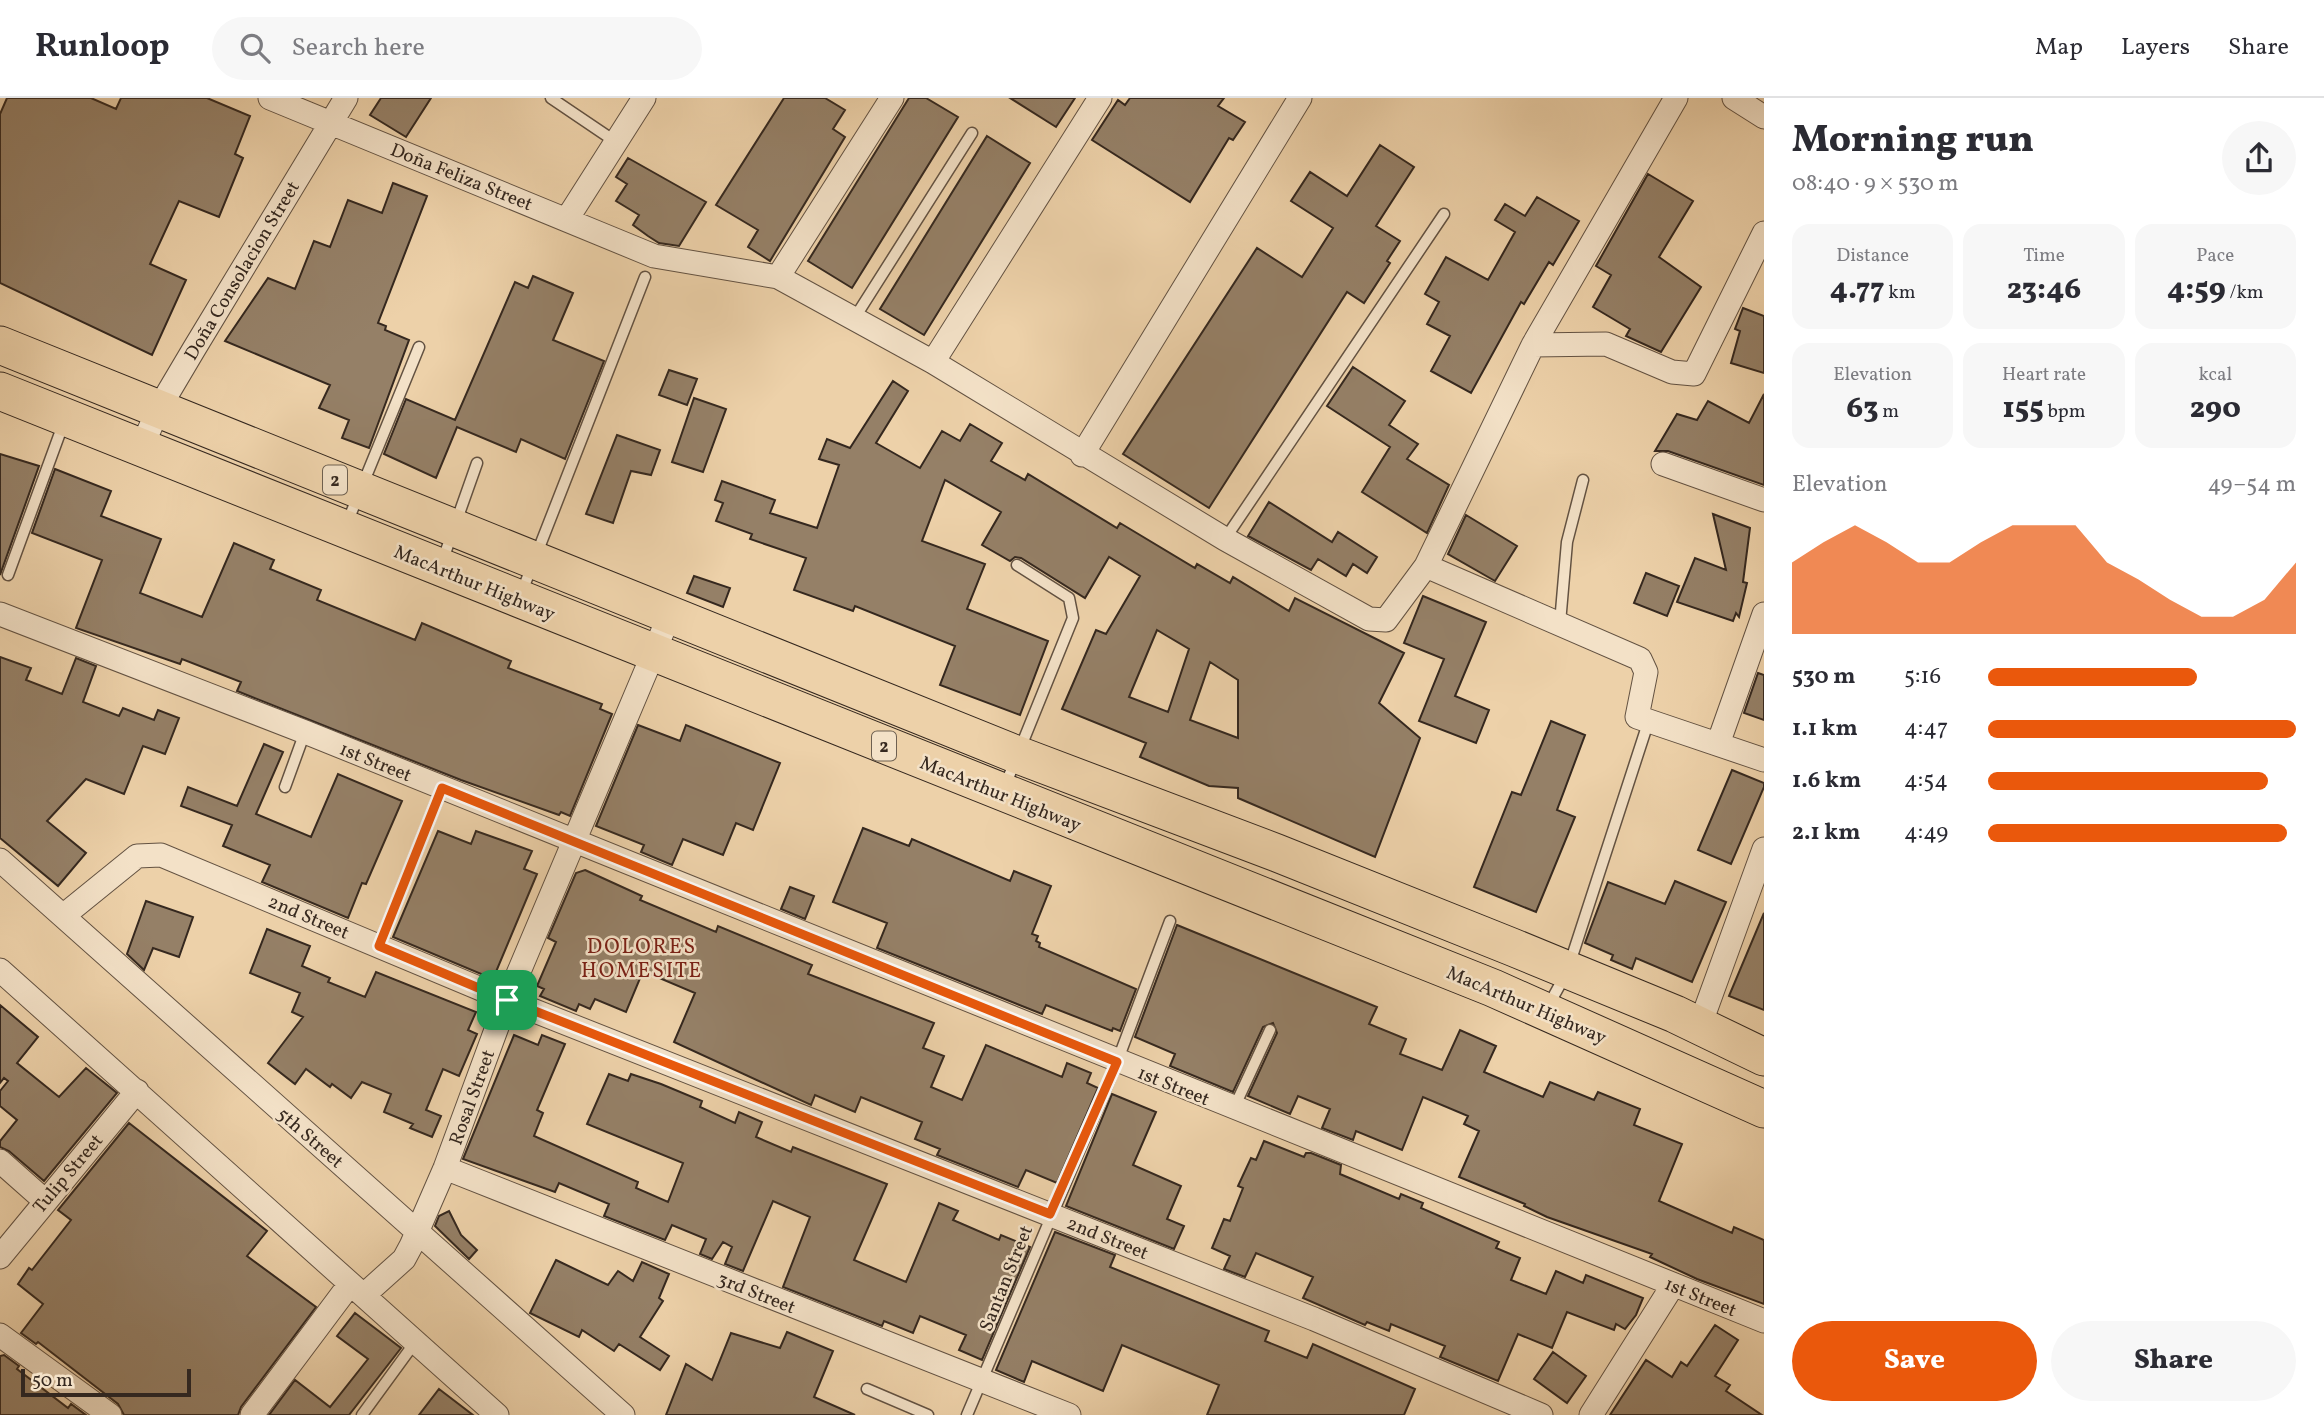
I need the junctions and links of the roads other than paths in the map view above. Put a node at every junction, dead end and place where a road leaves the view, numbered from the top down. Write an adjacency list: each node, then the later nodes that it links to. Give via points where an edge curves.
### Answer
1 (270, 98): 11 (street, Doña Feliza Street)
2 (346, 98): 11 (street, Doña Consolacion Street)
3 (551, 98): 13 (lane)
4 (644, 98): 13 (street)
5 (892, 98): 18 (street)
6 (1100, 98): 23 (street)
7 (1300, 98): 28 (street)
8 (1676, 98): 21 (street)
9 (1734, 98): 10 (street)
10 (1764, 117)
11 (330, 123): 15 (street, Doña Feliza Street); 25 (street, Doña Consolacion Street)
12 (972, 133): 19 (lane)
13 (616, 142): 15 (street)
14 (1444, 214): 36 (lane)
15 (567, 219): 17 (street, Doña Feliza Street)
16 (1764, 233): 21 (street, via 1694,374 1672,372 1606,344)
17 (650, 267): 18 (street, Doña Feliza Street); 37 (lane)
18 (778, 277): 19 (street, Doña Feliza Street)
19 (854, 319): 23 (street, Doña Feliza Street)
20 (0, 345): 25 (highway, 2)
21 (1533, 345): 39 (street)
22 (419, 347): 32 (lane)
23 (933, 362): 28 (street, Doña Feliza Street)
24 (0, 391): 26 (highway, MacArthur Highway / 2)
25 (159, 408): 27 (street, Doña Consolacion Street); 32 (highway, 2)
26 (66, 416): 27 (highway, MacArthur Highway / 2); 41 (lane)
27 (142, 446): 34 (highway, MacArthur Highway / 2)
28 (1082, 455): 36 (street, Doña Feliza Street)
29 (477, 463): 35 (lane)
30 (1662, 464): 33 (street)
31 (1583, 480): 46 (lane, via 1567,542)
32 (361, 491): 34 (lane); 35 (highway, 2)
33 (1764, 500)
34 (344, 528): 40 (highway, MacArthur Highway / 2)
35 (454, 529): 37 (highway, 2); 40 (lane)
36 (1225, 539): 39 (street, Doña Feliza Street, via 1369,619 1386,620)
37 (535, 561): 42 (lane); 44 (highway, 2)
38 (1017, 565): 51 (lane, via 1069,598 1073,618)
39 (1426, 566): 46 (street)
40 (440, 567): 42 (highway, MacArthur Highway / 2)
41 (8, 575)
42 (518, 600): 47 (highway, MacArthur Highway / 2)
43 (0, 614): 49 (street, 1st Street)
44 (670, 614): 47 (street, Rosal Street); 51 (highway, 2)
45 (1764, 614): 50 (street)
46 (1560, 623): 48 (street, via 1640,660 1646,672 1637,717)
47 (651, 653): 55 (highway, MacArthur Highway / 2); 56 (street, Rosal Street)
48 (1649, 720): 50 (street); 63 (lane)
49 (305, 732): 53 (lane); 54 (street, 1st Street)
50 (1718, 744): 52 (street)
51 (1018, 755): 55 (lane); 63 (highway, 2, via 1277,853)
52 (1764, 760)
53 (285, 787)
54 (442, 788): 56 (street, 1st Street); 61 (lane)
55 (1003, 793): 65 (highway, MacArthur Highway / 2)
56 (574, 842): 64 (street, Rosal Street); 69 (street, 1st Street)
57 (1764, 849): 66 (street)
58 (0, 860): 59 (street, 5th Street)
59 (63, 916): 61 (street, 2nd Street, via 137,856 149,853); 77 (street, 5th Street)
60 (1170, 921): 69 (lane, Santan Street)
61 (379, 946): 64 (street, 2nd Street)
62 (0, 970): 70 (street)
63 (1567, 972): 65 (lane); 66 (highway, 2)
64 (507, 1000): 74 (street, Rosal Street); 76 (street, 2nd Street)
65 (1546, 1010): 72 (highway, MacArthur Highway / 2)
66 (1700, 1025): 68 (highway, 2)
67 (1270, 1030): 71 (lane)
68 (1764, 1057)
69 (1117, 1062): 71 (street, 1st Street); 76 (lane, Santan Street)
70 (137, 1091): 75 (street, Tulip Street); 80 (street)
71 (1234, 1108): 79 (street, 1st Street)
72 (1764, 1109)
73 (0, 1161): 75 (street)
74 (445, 1168): 77 (street, Rosal Street); 84 (street, 3rd Street)
75 (44, 1200): 78 (street, Tulip Street)
76 (1050, 1214): 84 (lane, Santan Street); 94 (street, 2nd Street)
77 (416, 1230): 80 (street, Rosal Street, via 404,1259); 90 (street, 5th Street)
78 (0, 1257)
79 (1673, 1285): 81 (street, 1st Street); 95 (street)
80 (357, 1289): 83 (street); 87 (street, Rosal Street)
81 (1764, 1321)
82 (0, 1335): 86 (street)
83 (416, 1341): 88 (lane); 89 (street)
84 (983, 1381): 92 (lane, Santan Street); 93 (street, 3rd Street)
85 (867, 1389): 91 (lane)
86 (110, 1415)
87 (252, 1415)
88 (362, 1415)
89 (497, 1415)
90 (623, 1415)
91 (928, 1415)
92 (967, 1415)
93 (1069, 1415)
94 (1541, 1415)
95 (1591, 1415)

